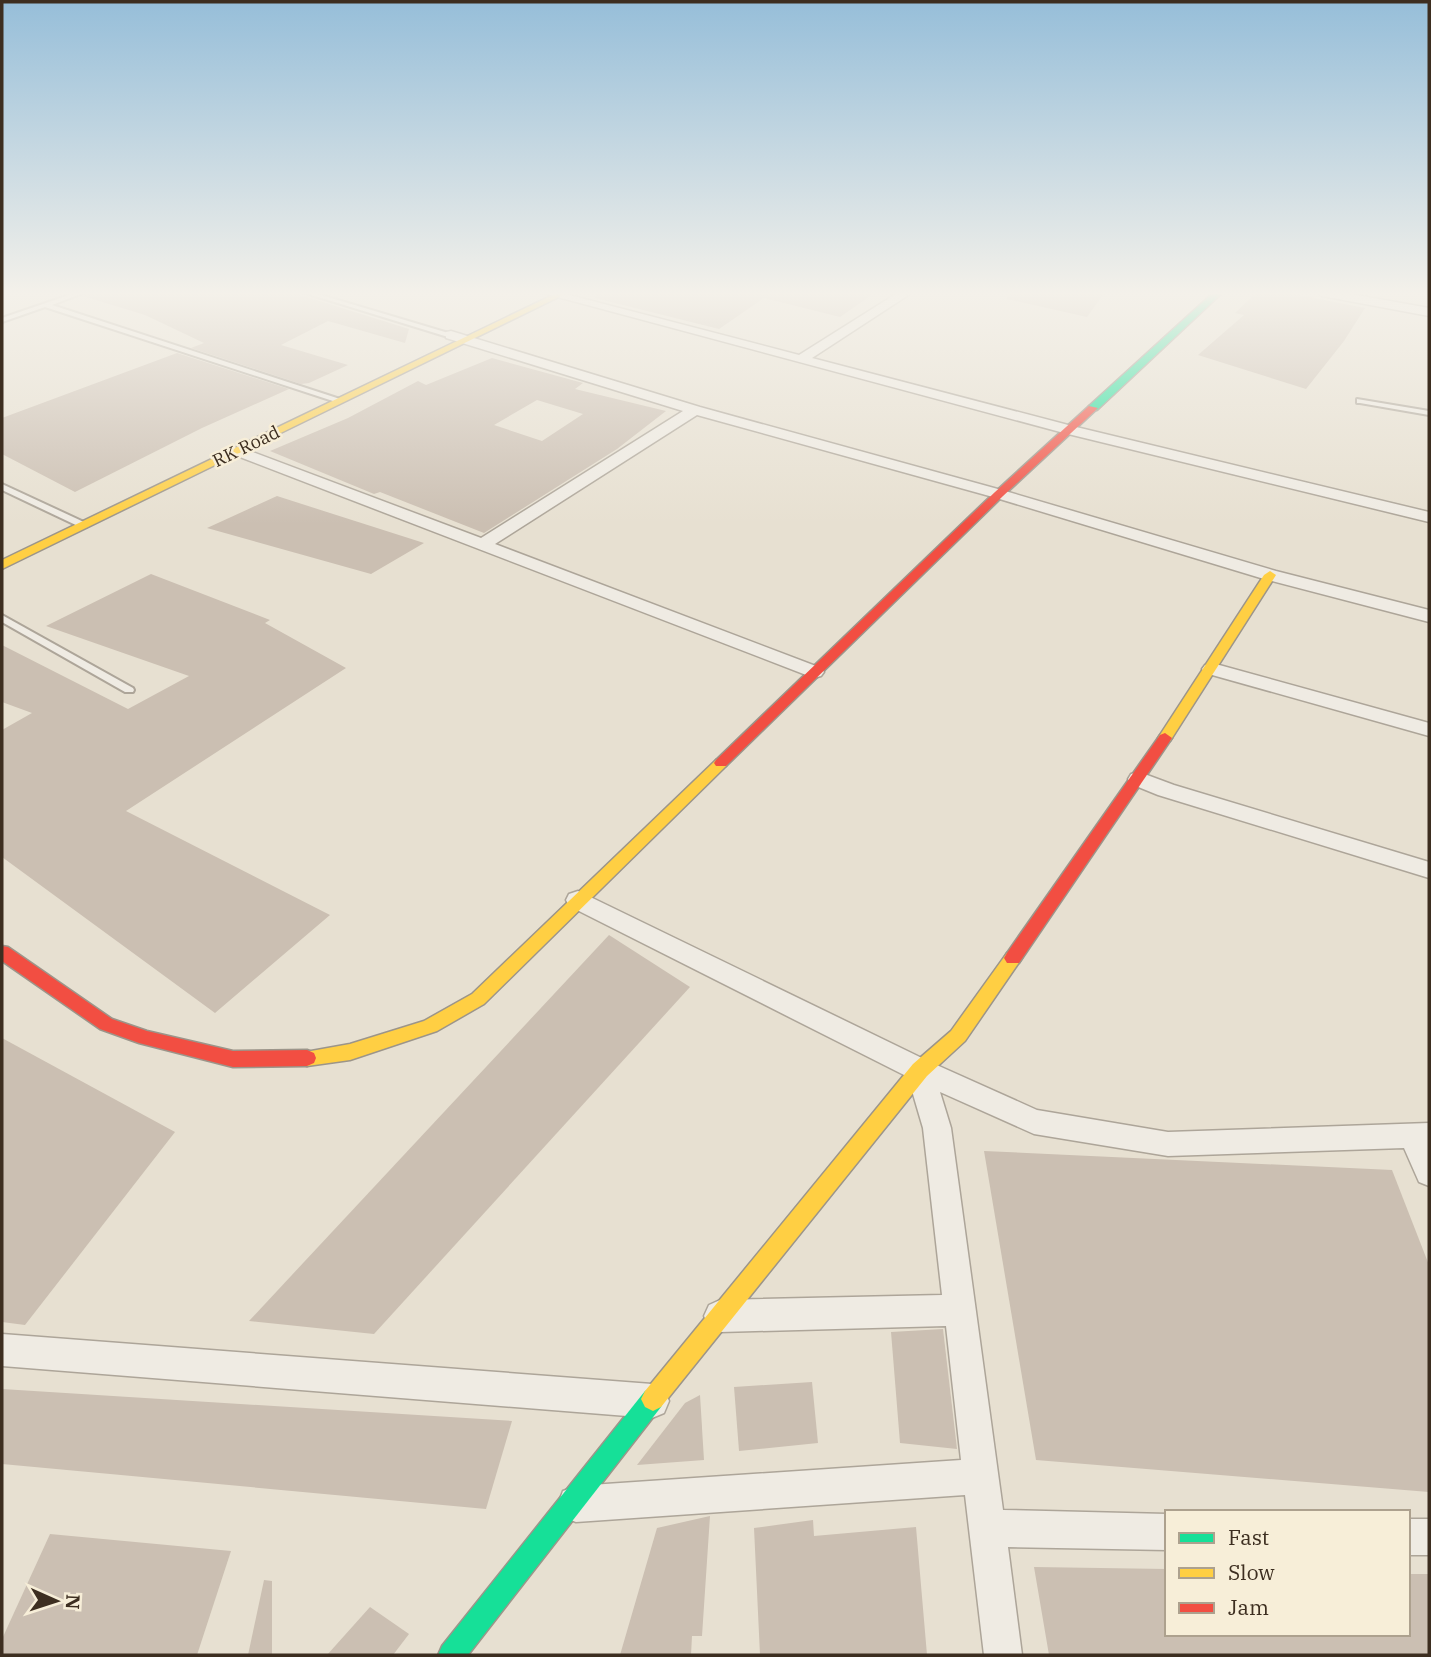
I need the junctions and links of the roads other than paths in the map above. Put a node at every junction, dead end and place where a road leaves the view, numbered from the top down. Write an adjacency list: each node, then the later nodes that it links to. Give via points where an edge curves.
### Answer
1 (241, 369): 7 (lane)
2 (383, 369): 7 (street, RK Road)
3 (397, 369): 8 (street, RK Road)
4 (563, 369): 10 (street)
5 (840, 369): 12 (street)
6 (1135, 369): 12 (street)
7 (322, 396): 8 (lane); 17 (street, RK Road)
8 (340, 400): 13 (street, RK Road)
9 (1360, 401): 11 (lane)
10 (695, 410): 15 (street); 18 (street)
11 (1429, 413)
12 (1069, 430): 15 (street); 16 (street)
13 (237, 451): 17 (street, RK Road); 18 (street)
14 (2, 487): 17 (lane)
15 (999, 494): 21 (street); 25 (street)
16 (1429, 517)
17 (76, 522): 19 (street, RK Road); 20 (street, RK Road)
18 (482, 545): 25 (street)
19 (2, 551)
20 (2, 565)
21 (1270, 575): 22 (street); 24 (street)
22 (1429, 616)
23 (2, 618): 26 (lane)
24 (1212, 669): 27 (street); 28 (street)
25 (814, 672): 30 (street)
26 (129, 690)
27 (1429, 730)
28 (1139, 779): 29 (street); 32 (street, via 958,1036)
29 (1429, 870)
30 (578, 900): 31 (street, via 478,999 430,1026 350,1052 289,1060 233,1059 106,1024); 32 (street)
31 (2, 952)
32 (920, 1070): 33 (street, via 1034,1122 1168,1144); 35 (street, via 937,1128); 36 (street)
33 (1421, 1135): 34 (street)
34 (1429, 1173)
35 (960, 1310): 36 (street); 39 (street)
36 (720, 1316): 38 (street)
37 (2, 1350): 38 (street)
38 (652, 1401): 40 (street)
39 (981, 1476): 40 (street); 41 (street)
40 (569, 1504): 45 (street)
41 (988, 1528): 42 (street); 46 (street)
42 (1165, 1532)
43 (1410, 1537): 44 (street)
44 (1429, 1537)
45 (451, 1655)
46 (1003, 1655)

